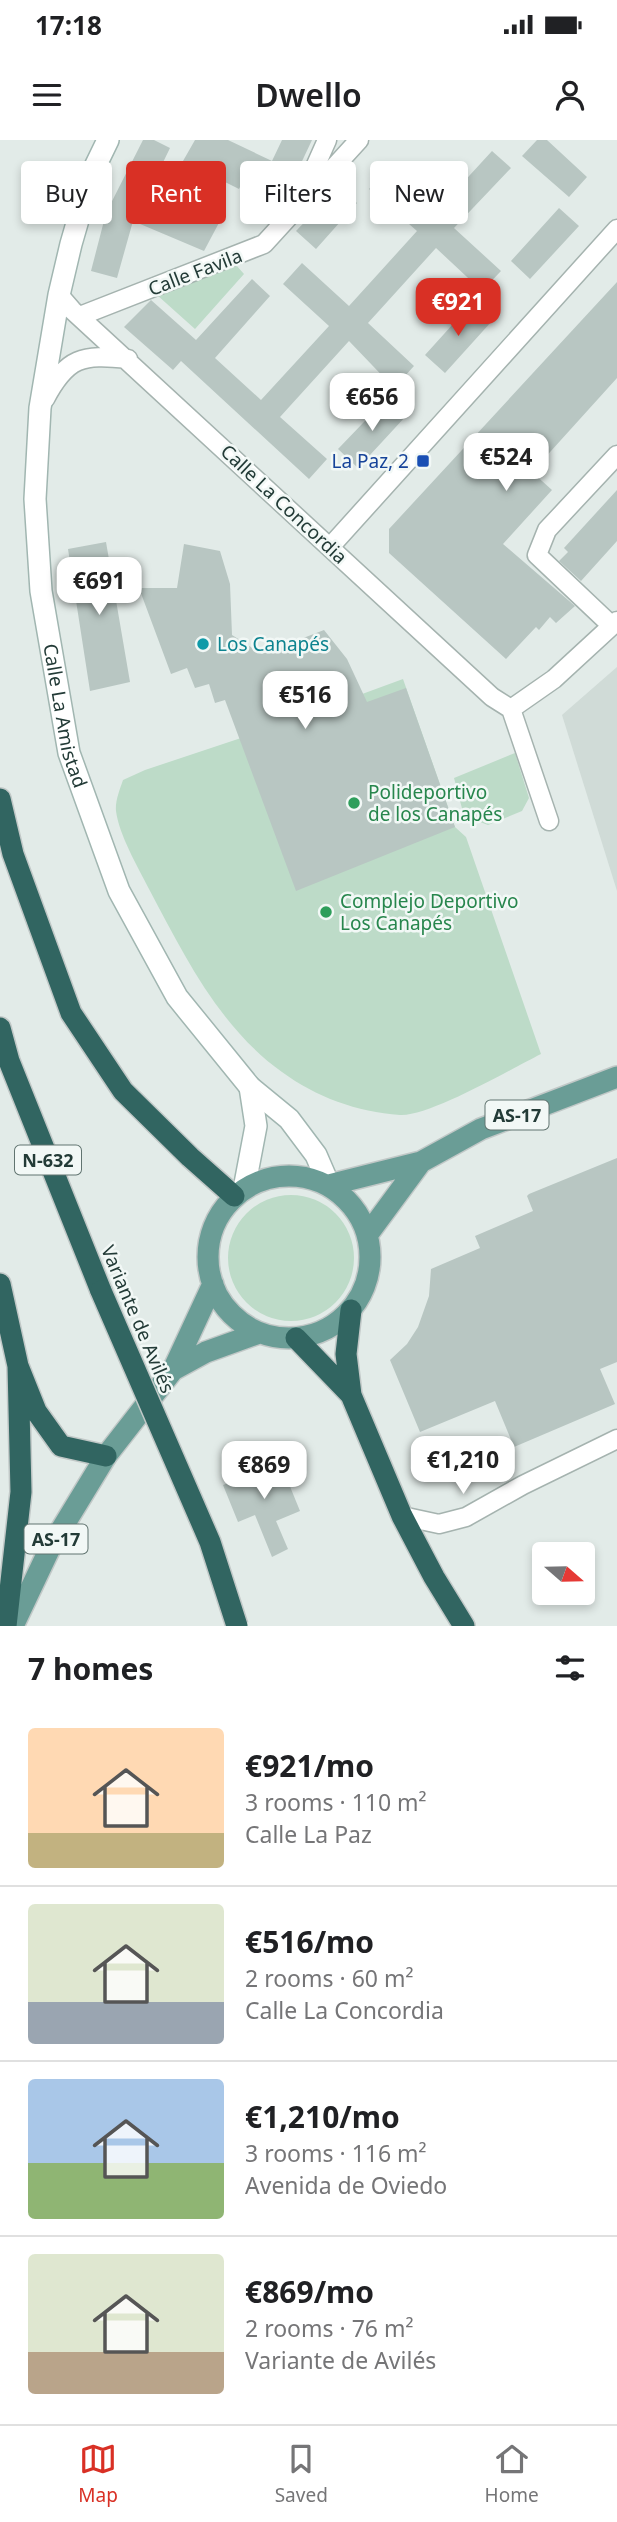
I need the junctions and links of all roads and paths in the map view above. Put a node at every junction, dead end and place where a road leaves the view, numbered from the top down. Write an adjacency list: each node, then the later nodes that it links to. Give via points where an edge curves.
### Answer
1 (108, 140): 8 (main road, Calle La Amistad, via 91,175)
2 (327, 140): 4 (street, Calle Favila)
3 (359, 140): 5 (street, Calle Favila)
4 (318, 161)
5 (340, 161)
6 (282, 224): 9 (street, Calle Favila, via 264,244)
7 (617, 229): 13 (street)
8 (59, 295): 9 (street, Calle La Concordia); 11 (main road, Calle La Amistad)
9 (80, 317): 10 (street, Calle La Concordia)
10 (128, 359): 11 (street, via 103,356 74,362 57,375); 13 (street, Calle La Concordia)
11 (40, 408): 20 (main road, Calle La Amistad, via 35,499 41,591 69,753 126,903 177,997)
12 (617, 455): 14 (street, via 547,530 537,555)
13 (330, 547): 15 (street, Calle La Concordia)
14 (614, 623): 15 (street, via 554,679)
15 (511, 709): 17 (street)
16 (0, 799): 23 (highway, via 13,854 71,1013 123,1091 190,1157)
17 (549, 821)
18 (0, 1028): 38 (highway, Variante de Avilés / N-632, bridge, via 101,1291 210,1542)
19 (617, 1077): 21 (main road, AS-17, via 481,1129)
20 (250, 1087): 22 (main road, Calle La Amistad, via 289,1119 316,1155); 23 (main road, via 256,1126)
21 (421, 1162): 22 (main road, AS-17); 24 (main road, AS-17)
22 (329, 1185): 23 (main road, AS-17, via 297,1175 270,1177); 24 (main road, AS-17, via 357,1210)
23 (239, 1192): 26 (main road, AS-17, via 215,1223 210,1239)
24 (368, 1234): 27 (main road, AS-17, via 371,1259 366,1284)
25 (0, 1284): 30 (highway)
26 (213, 1284): 28 (main road, AS-17, via 226,1308); 31 (main road, AS-17)
27 (351, 1310): 29 (main road, AS-17, via 323,1331); 32 (highway, via 346,1354)
28 (259, 1333): 29 (main road, AS-17); 31 (main road, AS-17)
29 (296, 1338): 32 (highway)
30 (18, 1366): 34 (highway, via 36,1411 61,1446); 36 (highway, via 21,1492)
31 (173, 1370): 34 (main road, AS-17)
32 (351, 1395): 35 (highway)
33 (617, 1439): 35 (street, via 466,1517 439,1524)
34 (106, 1456): 37 (main road, AS-17, via 50,1548)
35 (402, 1516): 39 (highway)
36 (6, 1626)
37 (13, 1626)
38 (237, 1626)
39 (464, 1626)

